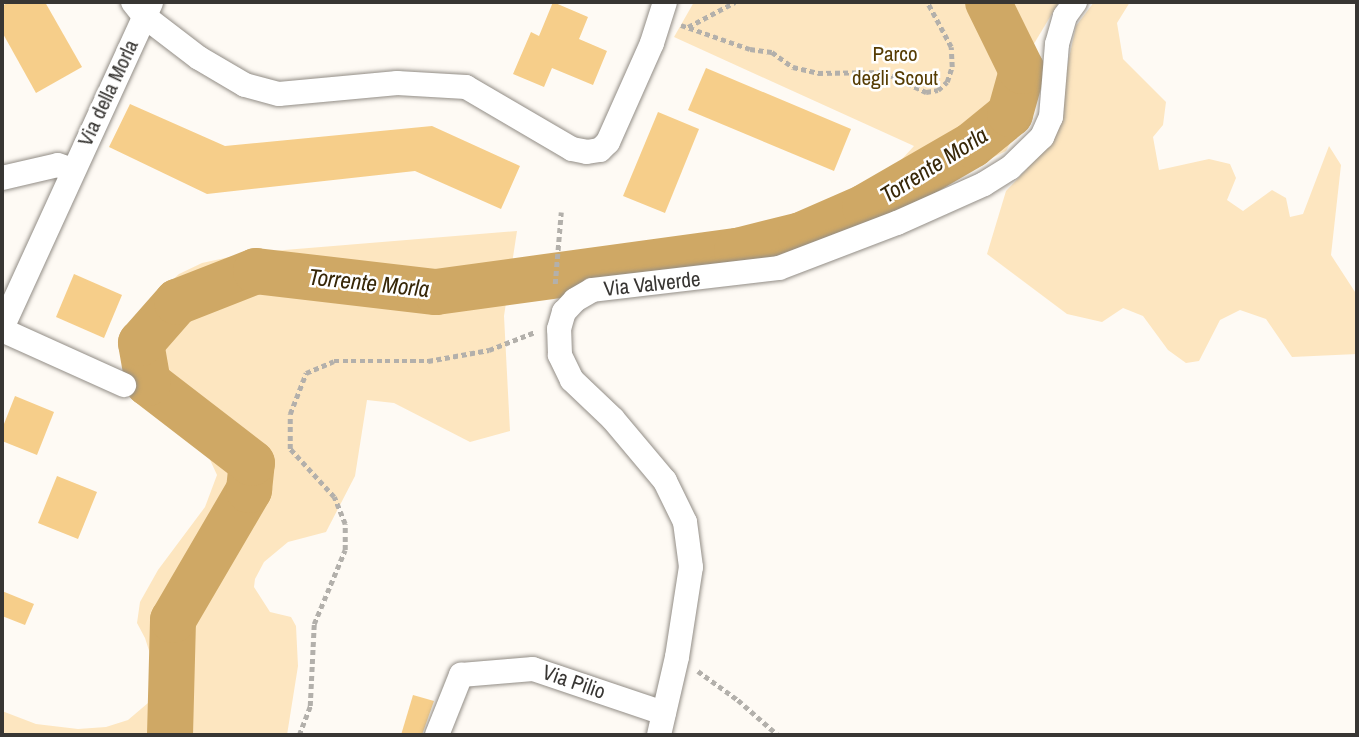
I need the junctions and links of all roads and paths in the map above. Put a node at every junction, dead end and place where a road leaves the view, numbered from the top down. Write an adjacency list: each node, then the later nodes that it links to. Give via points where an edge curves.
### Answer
1 (735, 2): 6 (path)
2 (927, 2): 6 (path, via 951,47 952,67 947,82 926,92 884,72 818,73 793,67 772,52)
3 (1075, 2): 12 (street, Via Valverde, via 1065,16 1057,44 1051,117 1042,138 984,184 779,268 592,290 564,312)
4 (142, 7): 5 (street, via 199,58 245,85 279,94 397,83 466,87 572,149 587,152 600,150 608,142); 7 (street, Via della Morla)
5 (663, 10): 6 (path)
6 (688, 27)
7 (72, 170): 8 (street, Via della Morla, via 58,165); 11 (street, Via della Morla)
8 (2, 178)
9 (561, 212): 10 (path)
10 (554, 289)
11 (2, 329): 13 (street, Via della Morla)
12 (559, 329): 14 (street, via 560,355 572,380 613,419 665,481 685,522 691,567); 16 (path, via 534,332 489,350 428,361 334,361 306,373 290,414 290,449 334,497 345,524 345,551 314,624 310,706)
13 (124, 385)
14 (677, 657): 15 (street); 18 (path)
15 (662, 724): 17 (street, Via Pilio, via 533,669 461,675)
16 (299, 735)
17 (437, 735)
18 (778, 735)

